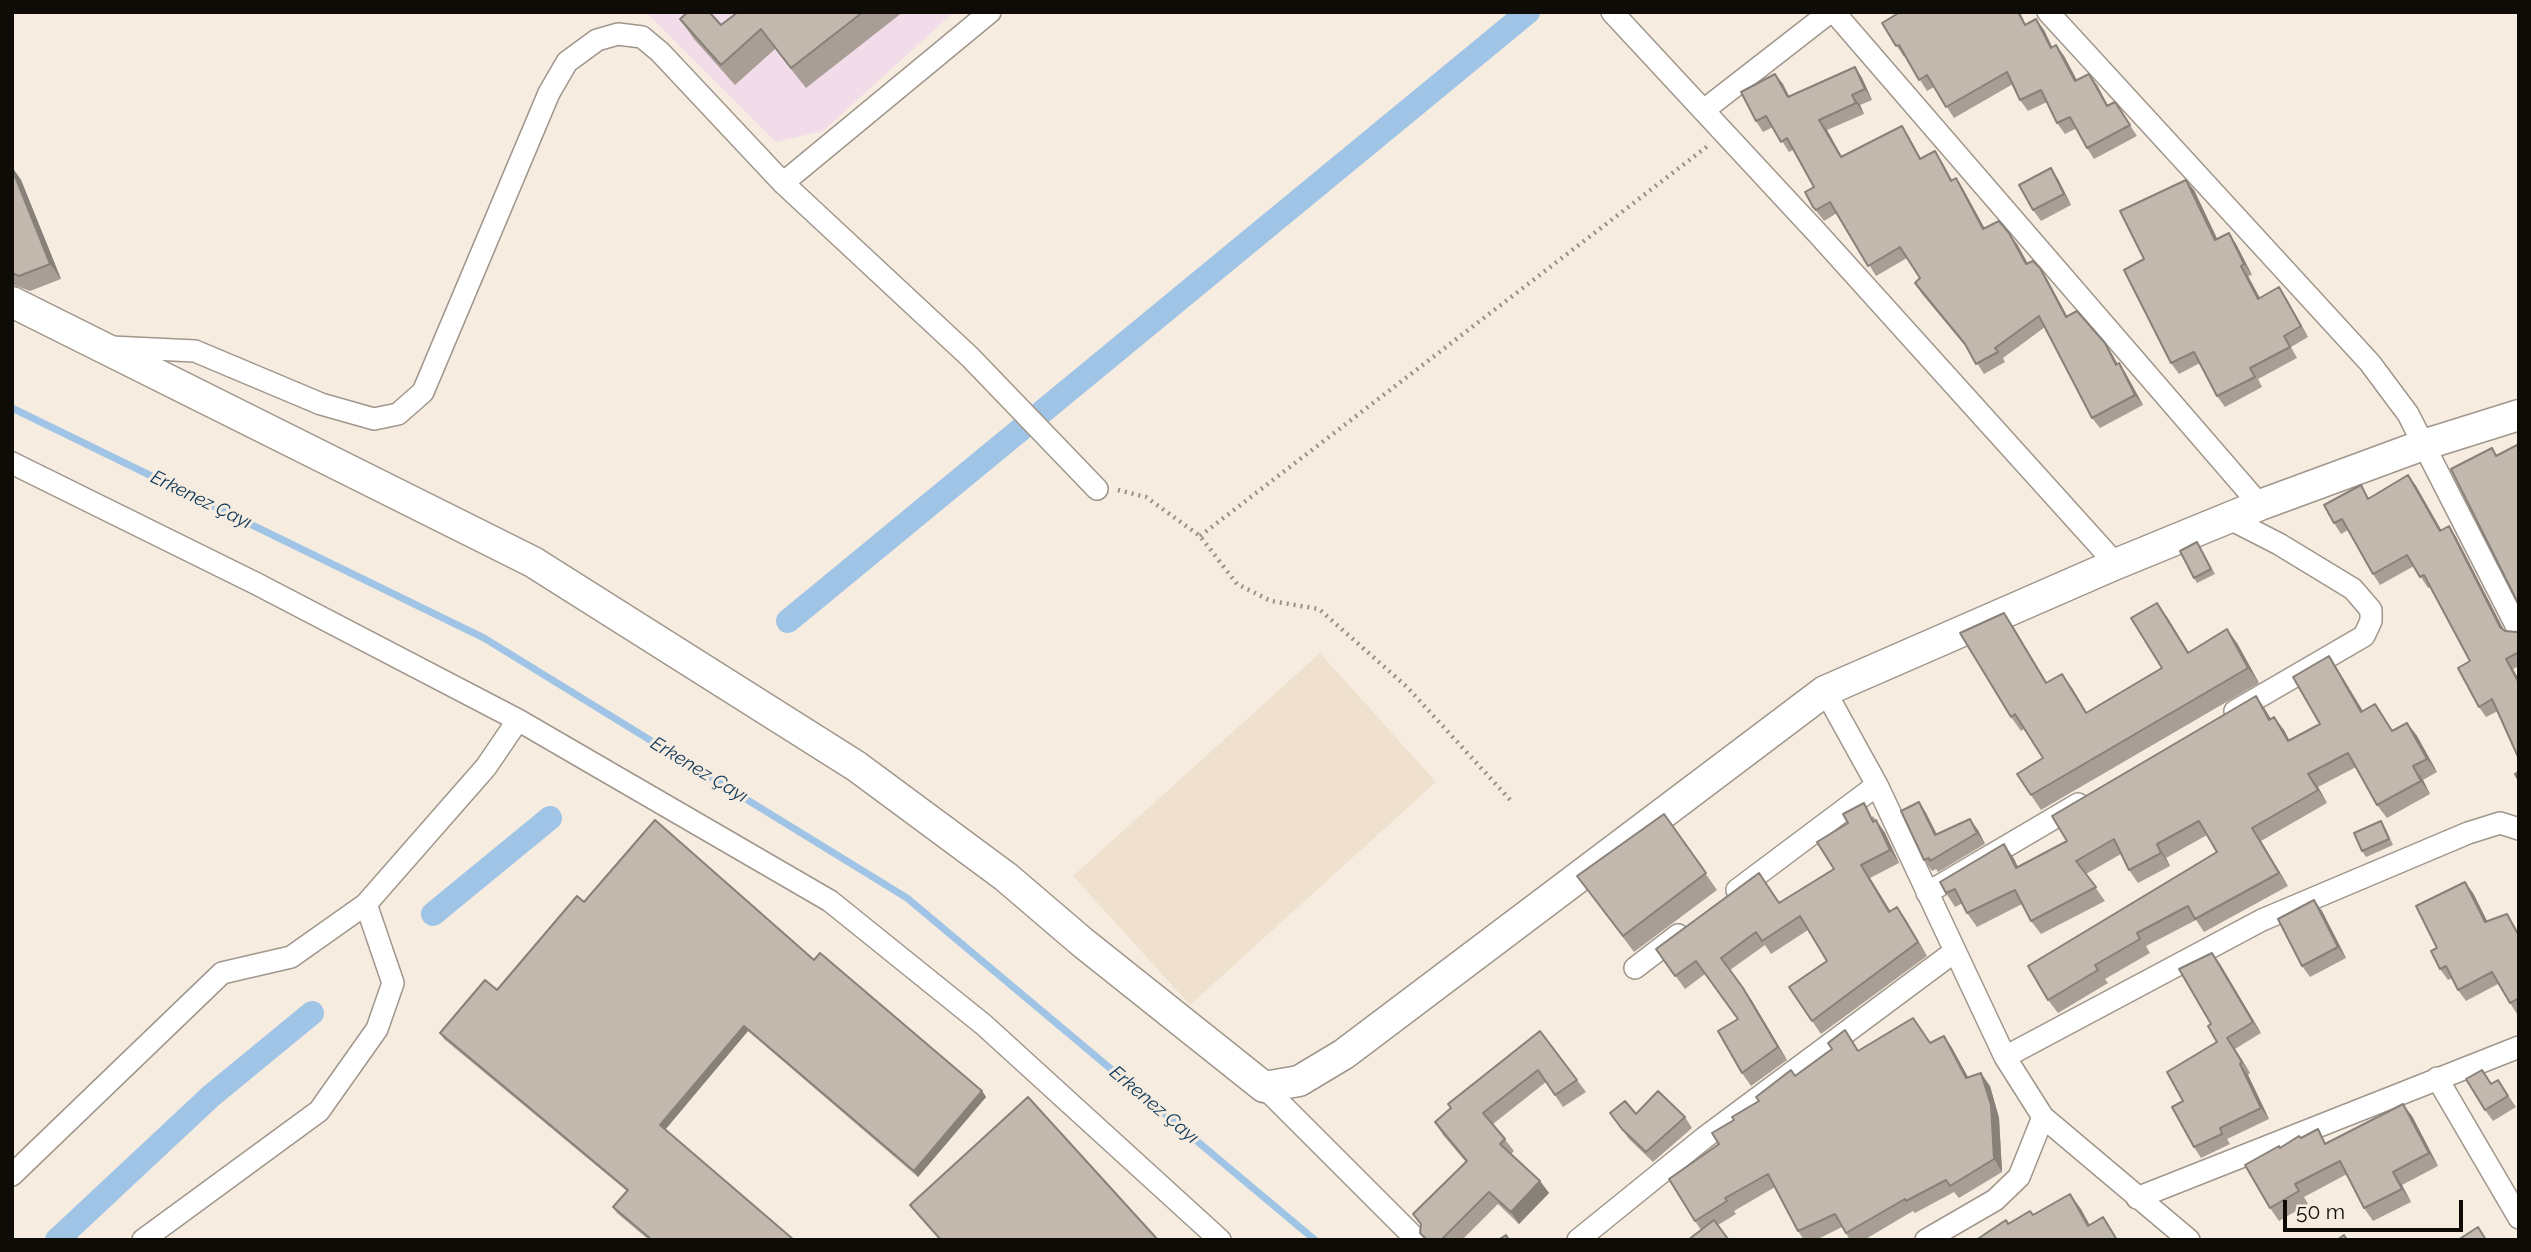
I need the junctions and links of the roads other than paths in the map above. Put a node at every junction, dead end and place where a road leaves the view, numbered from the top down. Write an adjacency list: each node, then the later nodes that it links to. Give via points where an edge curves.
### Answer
1 (990, 12): 6 (street)
2 (1612, 12): 5 (street)
3 (1832, 12): 5 (street); 13 (street)
4 (2048, 12): 10 (street, via 2371,363 2408,414)
5 (1704, 110): 15 (street)
6 (783, 183): 8 (street, via 660,52 642,37 618,34 597,40 567,62 555,82 423,392 398,414 374,419 321,404 195,351); 12 (street, via 961,347)
7 (12, 302): 8 (street)
8 (107, 347): 32 (street, via 533,562 856,766 1006,877)
9 (2519, 415): 10 (street)
10 (2423, 445): 13 (street); 16 (street)
11 (12, 463): 18 (street)
12 (1097, 489)
13 (2260, 505): 14 (street)
14 (2228, 518): 15 (street); 19 (street, via 2353,589 2371,610 2371,621 2364,636)
15 (2116, 564): 17 (street)
16 (2519, 631)
17 (1825, 691): 20 (street); 32 (street, via 1343,1054 1299,1081)
18 (518, 720): 25 (street, via 486,767); 38 (street, via 830,901 984,1025)
19 (2213, 724)
20 (1877, 785): 23 (street); 24 (street)
21 (2096, 793): 23 (street)
22 (2519, 829): 30 (street, via 2500,823 2468,833 2262,920)
23 (1927, 893): 27 (street)
24 (1723, 901)
25 (366, 904): 34 (street, via 291,957 222,972); 37 (street, via 393,983 377,1029 319,1111)
26 (1690, 926): 28 (street)
27 (1954, 951): 30 (street); 40 (street, via 1704,1138)
28 (1635, 968)
29 (2519, 1047): 31 (street)
30 (2005, 1057): 33 (street)
31 (2437, 1078): 35 (street); 36 (street)
32 (1264, 1087): 39 (street)
33 (2043, 1117): 35 (street); 41 (street, via 2019,1177 1995,1200)
34 (12, 1175)
35 (2137, 1198): 42 (street)
36 (2519, 1218)
37 (144, 1240)
38 (1220, 1240)
39 (1417, 1240)
40 (1578, 1240)
41 (1926, 1240)
42 (2189, 1240)

